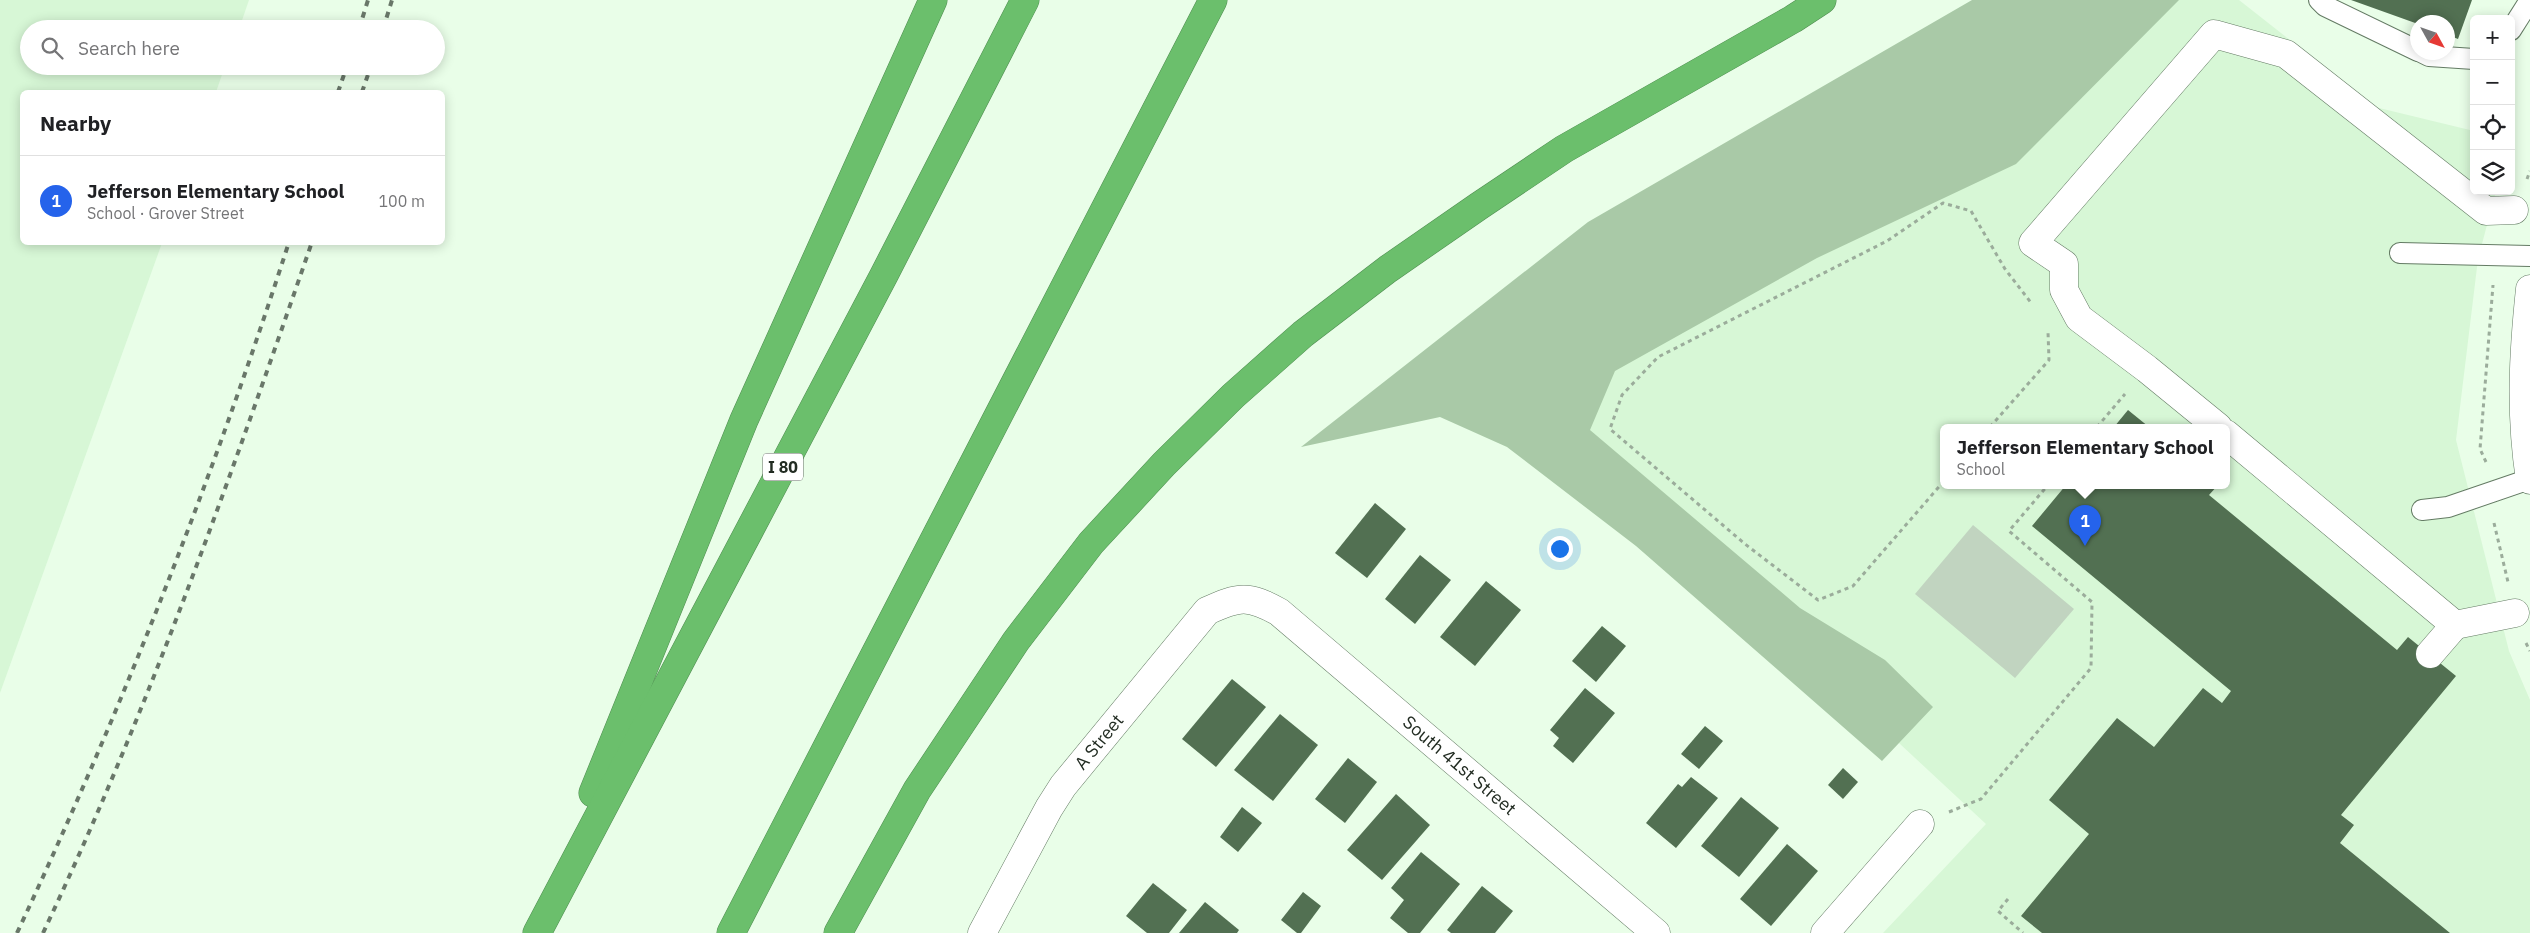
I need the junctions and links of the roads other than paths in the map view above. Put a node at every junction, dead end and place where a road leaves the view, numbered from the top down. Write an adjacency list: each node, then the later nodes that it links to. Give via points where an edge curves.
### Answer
1 (933, 0): 24 (highway, via 744,420)
2 (1025, 0): 24 (highway, I 80, via 884,275)
3 (1213, 0): 25 (highway)
4 (1822, 0): 26 (highway, via 1564,149 1479,206 1388,269 1303,334 1233,396 1091,543 1016,640 917,790)
5 (2319, 0): 8 (lane)
6 (2530, 0): 7 (lane)
7 (2515, 24)
8 (2410, 47)
9 (2455, 58): 10 (lane)
10 (2470, 59)
11 (2514, 210): 15 (street, via 2486,211 2286,54 2214,34 2033,243 2064,264 2064,290 2079,318)
12 (2400, 254): 13 (lane)
13 (2530, 256)
14 (2530, 289): 17 (street, via 2522,360 2525,451)
15 (2214, 424)
16 (2230, 437): 21 (street)
17 (2530, 479): 18 (lane, via 2448,507)
18 (2422, 510)
19 (1260, 602): 27 (street, A Street, via 1232,599 1207,611 1063,786); 28 (street, South 41st Street, via 1287,619)
20 (2515, 613): 21 (street)
21 (2455, 625): 22 (street)
22 (2430, 654)
23 (1920, 824): 29 (street)
24 (536, 933)
25 (731, 933)
26 (838, 933)
27 (982, 933)
28 (1656, 933)
29 (1824, 933)

